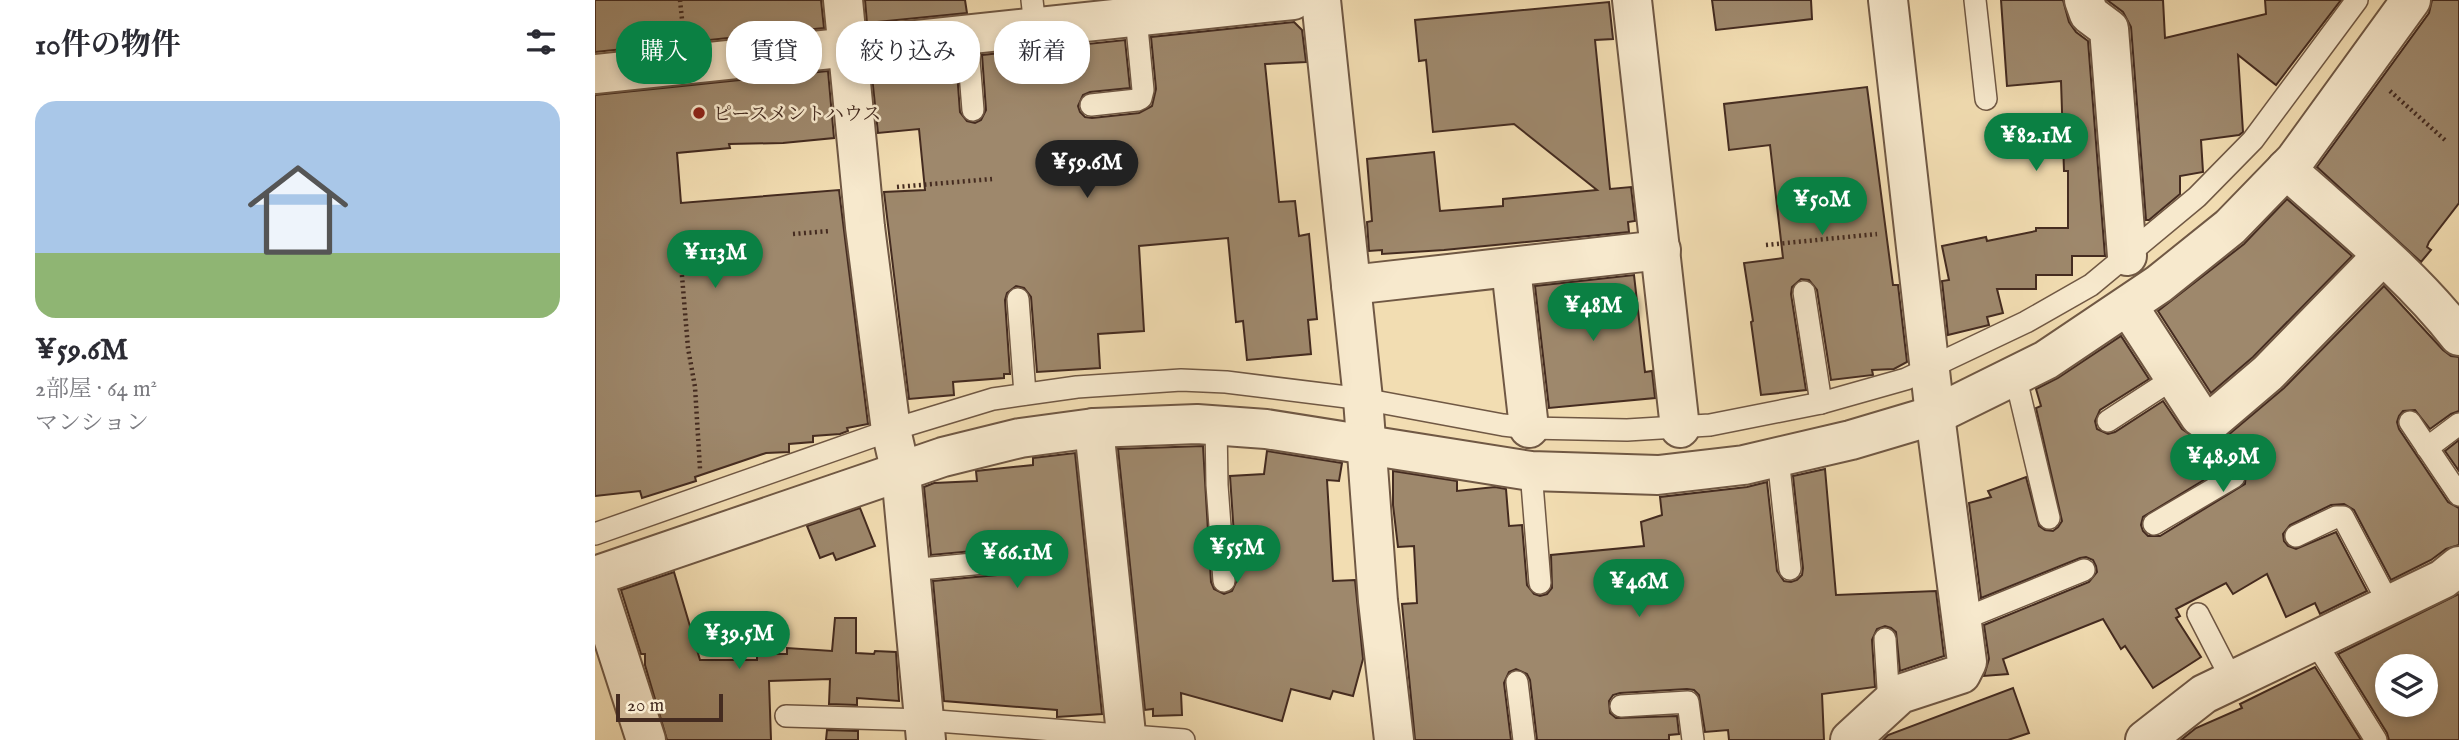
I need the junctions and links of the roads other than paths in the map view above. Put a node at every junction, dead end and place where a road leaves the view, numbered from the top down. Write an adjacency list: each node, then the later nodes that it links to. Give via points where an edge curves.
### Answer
1 (843, 0): 12 (street)
2 (1293, 0): 11 (street)
3 (1321, 0): 26 (street)
4 (1632, 0): 22 (street)
5 (1888, 0): 31 (street)
6 (1975, 0): 18 (lane)
7 (2084, 0): 23 (street, via 2089,14 2109,29)
8 (2357, 0): 23 (lane, via 2253,140 2197,197)
9 (2411, 0): 21 (street)
10 (1034, 14): 11 (street); 13 (street)
11 (1136, 17): 19 (lane, via 1141,97)
12 (845, 21)
13 (980, 30)
14 (836, 48): 15 (street)
15 (595, 74)
16 (851, 84): 46 (street)
17 (971, 84): 20 (lane)
18 (1986, 99)
19 (1091, 105)
20 (973, 110)
21 (2286, 169): 24 (street); 29 (street, via 2230,227)
22 (1661, 250): 25 (street); 45 (street)
23 (2127, 256): 31 (lane, via 2080,291)
24 (2382, 256): 30 (street); 39 (street, via 2268,373)
25 (1511, 268): 26 (street); 44 (street)
26 (1351, 285): 35 (street)
27 (1804, 292): 36 (lane)
28 (1018, 299): 34 (lane)
29 (2128, 306): 32 (street); 33 (street)
30 (2459, 335)
31 (1932, 369): 36 (lane); 37 (street)
32 (2015, 375): 37 (street); 53 (lane)
33 (2174, 378): 38 (lane); 39 (street, via 2200,418)
34 (1025, 394): 35 (lane, via 1181,380); 46 (lane)
35 (1363, 399): 44 (lane); 47 (street)
36 (1821, 403): 45 (lane)
37 (1935, 415): 49 (street); 68 (street)
38 (2108, 421)
39 (2208, 421): 54 (lane, via 2234,477)
40 (2410, 422): 48 (lane)
41 (2459, 424): 48 (lane)
42 (1216, 425): 43 (street); 47 (street); 63 (lane)
43 (1094, 428): 51 (street, via 1020,438); 77 (street)
44 (1529, 428): 45 (lane)
45 (1679, 428)
46 (891, 430): 51 (street); 55 (lane)
47 (1366, 445): 50 (street); 80 (street)
48 (2427, 448): 52 (lane)
49 (1778, 457): 50 (street, via 1658,475); 59 (lane)
50 (1531, 471): 65 (lane)
51 (901, 473): 60 (street); 62 (street)
52 (2459, 495)
53 (2049, 518)
54 (2154, 524)
55 (595, 534)
56 (2296, 536): 66 (lane, via 2343,517)
57 (995, 562): 60 (lane)
58 (2459, 566): 66 (street, via 2443,579)
59 (1790, 569)
60 (909, 570): 76 (street)
61 (2084, 570): 68 (lane)
62 (595, 576)
63 (1224, 581)
64 (595, 582): 78 (street)
65 (1541, 583)
66 (2389, 604): 70 (street)
67 (2198, 614): 71 (lane)
68 (1961, 620): 73 (street, via 1968,663 1961,674)
69 (1885, 639): 73 (lane, via 1888,688)
70 (2314, 640): 71 (street); 85 (lane)
71 (2232, 680): 84 (street, via 2204,694)
72 (1517, 682): 81 (lane)
73 (1893, 698): 83 (street)
74 (1621, 706): 82 (lane, via 1688,702)
75 (786, 716): 76 (lane)
76 (925, 730): 77 (lane)
77 (1126, 734): 79 (lane)
78 (646, 740)
79 (1184, 740)
80 (1394, 740)
81 (1524, 740)
82 (1693, 740)
83 (1850, 740)
84 (2145, 740)
85 (2376, 740)

